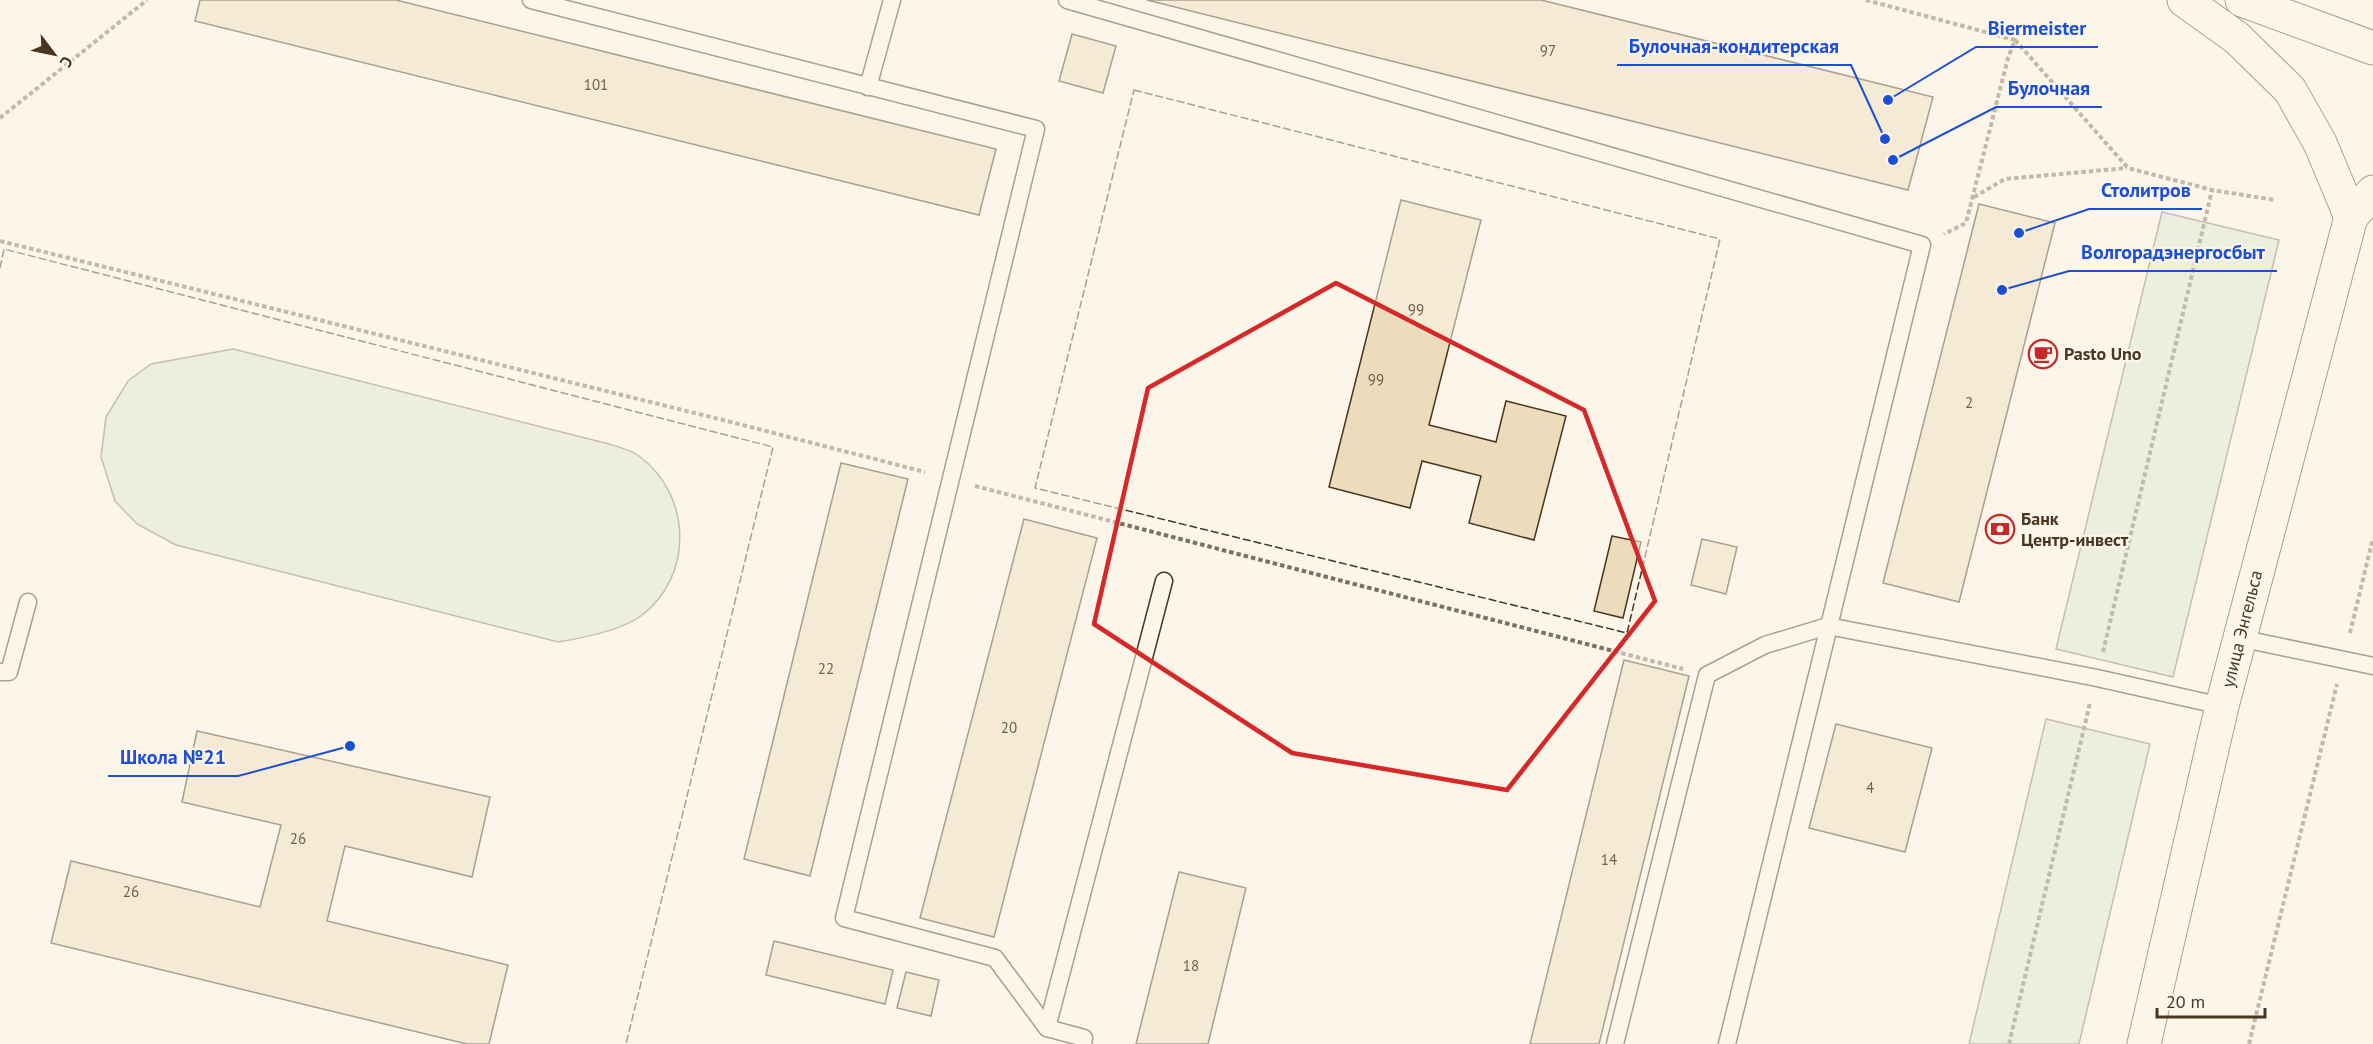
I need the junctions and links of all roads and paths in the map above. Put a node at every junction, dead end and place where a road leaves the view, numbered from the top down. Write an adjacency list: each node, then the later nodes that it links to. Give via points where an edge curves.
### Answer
1 (147, 0): 11 (path)
2 (531, 0): 10 (lane)
3 (892, 0): 10 (lane)
4 (1067, 0): 19 (lane)
5 (1866, 0): 8 (path)
6 (2184, 0): 17 (main road, via 2238,38 2290,90 2320,143)
7 (2242, 0): 9 (main road)
8 (2015, 40): 12 (path); 15 (path)
9 (2373, 48)
10 (868, 87): 20 (lane, via 1036,129)
11 (0, 118)
12 (2128, 168): 13 (path); 15 (path, via 2005,179)
13 (2212, 190): 16 (path); 30 (path)
14 (2373, 192): 17 (main road, улица Энгельса)
15 (1974, 197): 19 (path, via 1966,223)
16 (2275, 200)
17 (2351, 217): 25 (main road, улица Энгельса)
18 (0, 241): 20 (path)
19 (1922, 245): 24 (lane)
20 (951, 479): 29 (path); 32 (lane, via 844,918 995,958)
21 (2373, 538): 26 (path)
22 (1164, 581): 32 (lane)
23 (28, 602): 28 (lane, via 9,672)
24 (1828, 626): 29 (lane, via 1765,645); 30 (lane); 35 (lane)
25 (2239, 638): 26 (lane); 31 (main road, улица Энгельса)
26 (2343, 659): 27 (lane); 38 (path)
27 (2373, 666)
28 (0, 672)
29 (1707, 675): 34 (lane)
30 (2097, 678): 31 (lane); 36 (path)
31 (2222, 706): 37 (main road, улица Энгельса)
32 (1047, 1028): 33 (lane, via 1084,1038)
33 (1083, 1044)
34 (1615, 1044)
35 (1726, 1044)
36 (2009, 1044)
37 (2144, 1044)
38 (2249, 1044)

